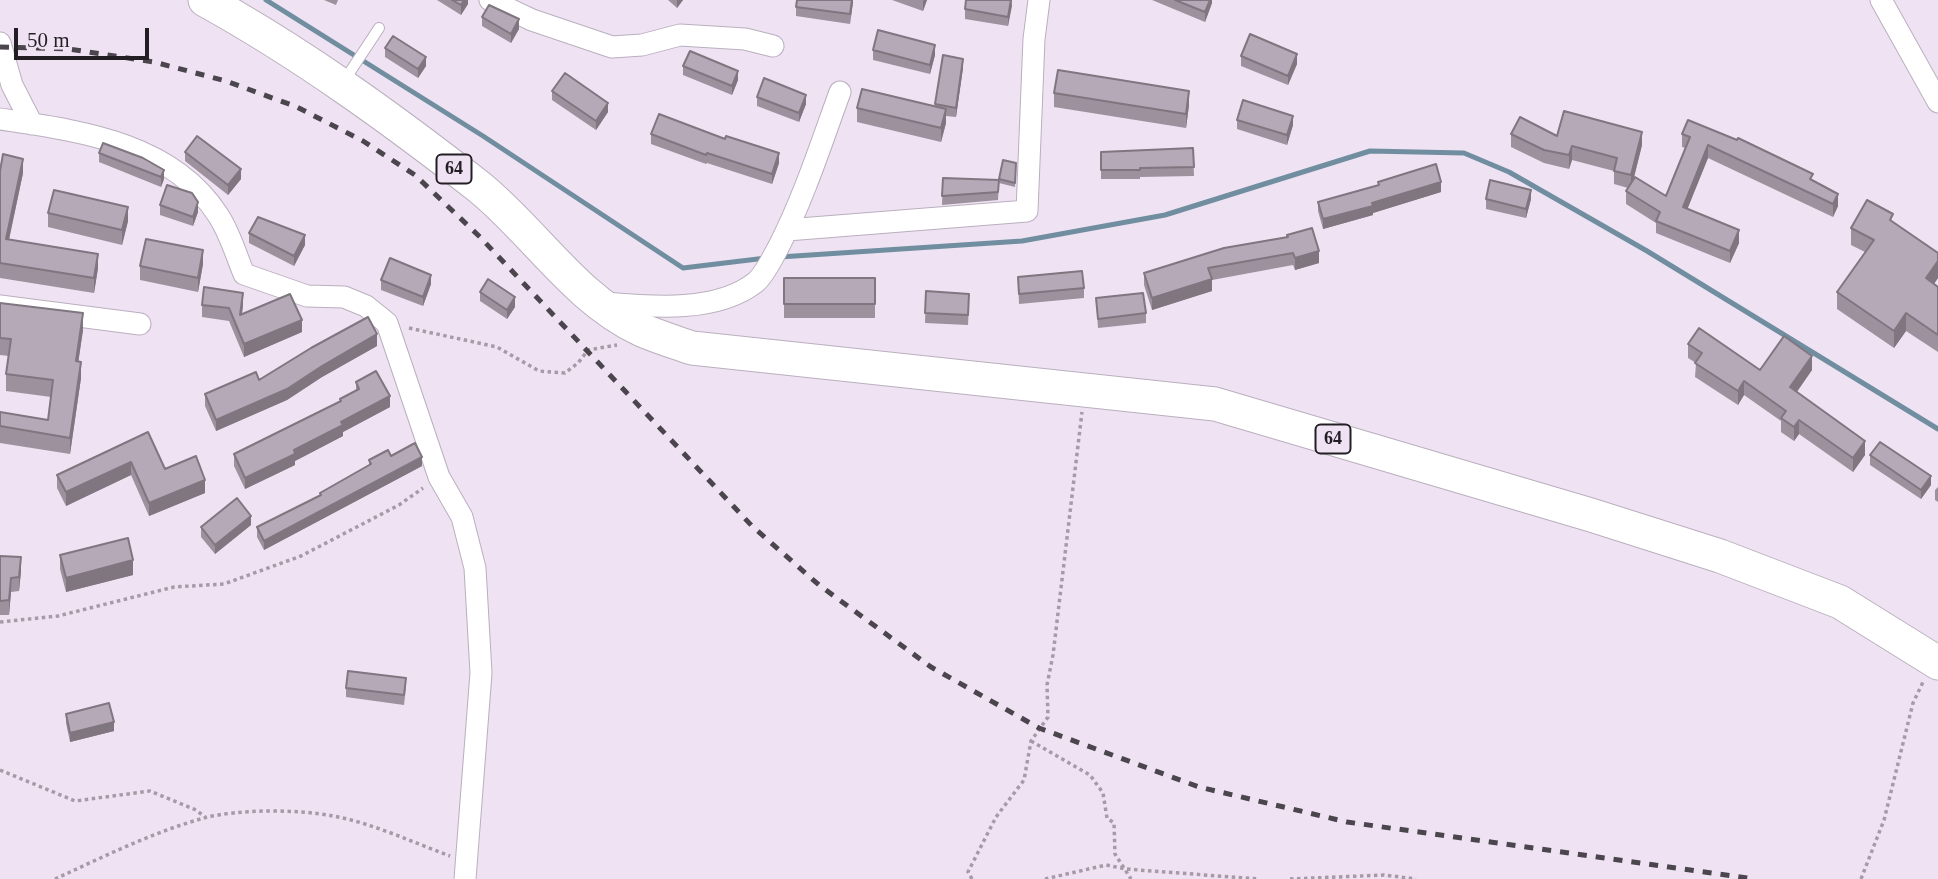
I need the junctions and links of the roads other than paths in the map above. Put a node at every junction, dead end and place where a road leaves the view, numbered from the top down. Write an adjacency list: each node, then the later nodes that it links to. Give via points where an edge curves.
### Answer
1 (205, 0): 8 (main road, 64)
2 (490, 0): 7 (street, via 532,20 612,47 680,35 745,39)
3 (1039, 0): 13 (street, via 1027,211)
4 (1881, 0): 10 (street)
5 (379, 28): 8 (lane)
6 (0, 43): 12 (street, via 12,85)
7 (773, 46)
8 (346, 79): 14 (main road, 64, via 481,188)
9 (840, 93): 13 (street)
10 (1938, 102)
11 (0, 119): 12 (street)
12 (32, 124): 18 (street, via 108,139 161,161 190,183 218,215 244,274 307,296 344,297 366,306 387,323 439,477 461,517 475,568 481,673)
13 (787, 230): 14 (street, via 757,281 731,295 698,304 657,307)
14 (600, 303): 17 (main road, 64, via 640,329 692,348 1215,404 1720,556 1840,603)
15 (0, 306): 16 (street)
16 (140, 324)
17 (1936, 659)
18 (466, 871)

